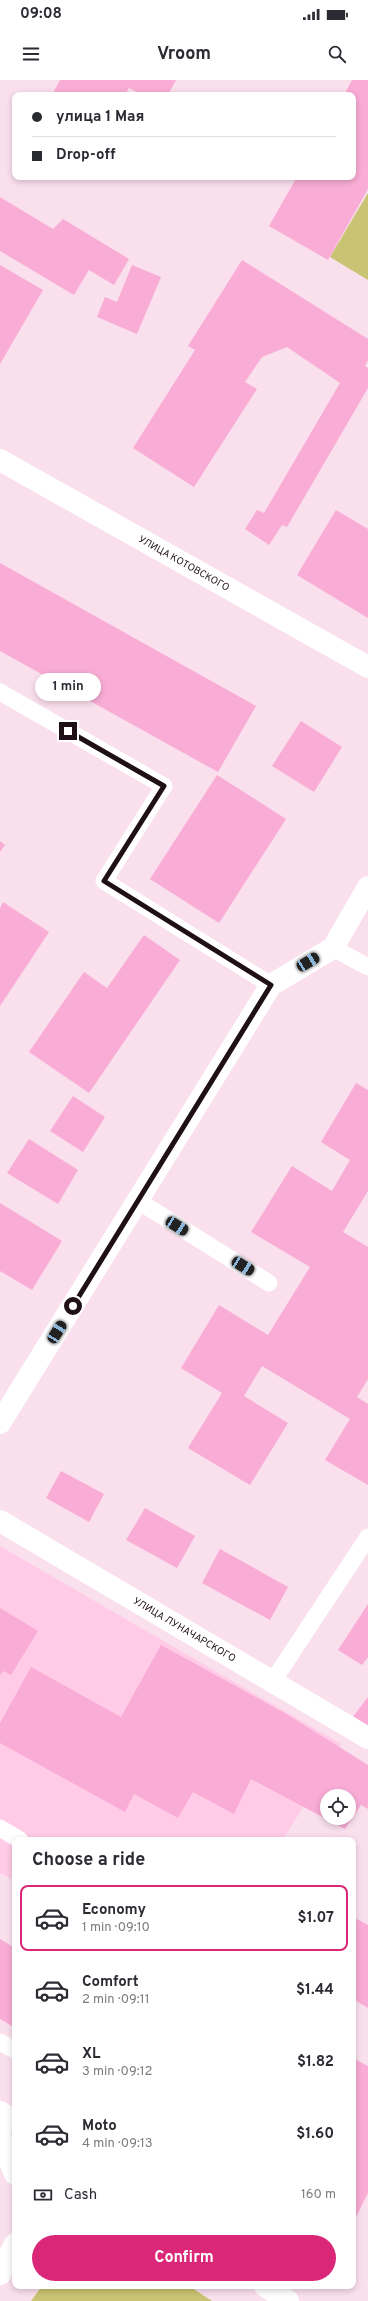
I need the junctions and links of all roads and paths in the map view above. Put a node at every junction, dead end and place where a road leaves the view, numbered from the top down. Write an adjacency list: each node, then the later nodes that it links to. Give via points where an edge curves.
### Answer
1 (0, 460): 2 (street, УЛИЦА КОТОВСКОГО)
2 (368, 667)
3 (0, 692): 7 (lane, via 164,786 104,881)
4 (368, 887): 5 (street)
5 (333, 948): 6 (lane); 7 (street)
6 (368, 967)
7 (271, 985): 8 (street)
8 (138, 1201): 9 (lane); 10 (street)
9 (269, 1283)
10 (0, 1423)
11 (0, 1521): 13 (street, УЛИЦА ЛУНАЧАРСКОГО)
12 (368, 1537): 13 (lane)
13 (273, 1681): 14 (street, УЛИЦА ЛУНАЧАРСКОГО)
14 (368, 1738)
15 (0, 1828): 16 (lane)
16 (15, 1837)
17 (0, 2042): 18 (lane)
18 (12, 2048)
19 (0, 2112): 20 (street)
20 (12, 2120)
21 (0, 2136): 22 (street)
22 (12, 2166)
23 (12, 2250): 24 (street)
24 (0, 2274)
25 (270, 2289): 26 (street)
26 (288, 2301)

